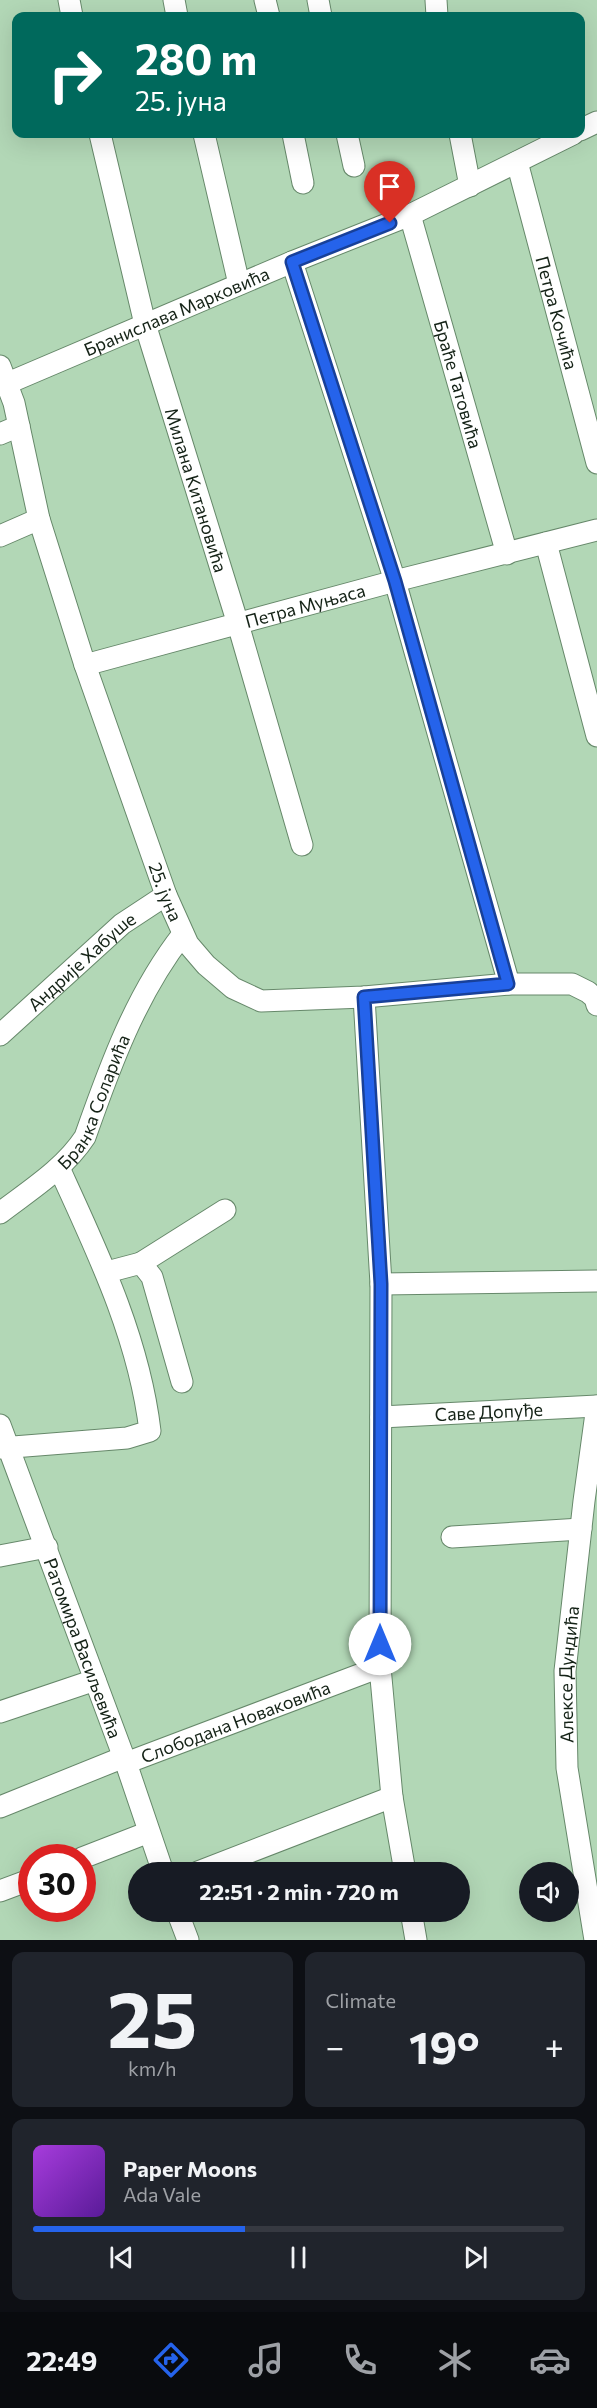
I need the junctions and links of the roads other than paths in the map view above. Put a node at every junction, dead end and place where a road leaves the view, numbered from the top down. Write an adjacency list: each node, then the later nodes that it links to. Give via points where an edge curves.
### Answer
1 (101, 138): 14 (street, Милана Китановића)
2 (205, 138): 13 (street)
3 (294, 138): 9 (street)
4 (348, 138): 8 (street)
5 (461, 138): 10 (street)
6 (565, 138): 7 (street, Бранислава Марковића)
7 (517, 162): 10 (street, Бранислава Марковића); 17 (street, Петра Кочића)
8 (354, 166)
9 (303, 183)
10 (470, 186): 11 (street, Бранислава Марковића)
11 (410, 215): 12 (street, Бранислава Марковића); 22 (street, Браће Татовића)
12 (292, 262): 13 (street, Бранислава Марковића); 23 (street)
13 (239, 284): 14 (street, Бранислава Марковића)
14 (146, 324): 15 (street, Бранислава Марковића); 24 (street, Милана Китановића)
15 (4, 374): 16 (street, 25. јуна)
16 (10, 430): 18 (street, 25. јуна)
17 (597, 463)
18 (39, 519): 20 (street); 25 (street, 25. јуна)
19 (597, 530): 21 (street, Петра Муњаса)
20 (0, 536)
21 (546, 543): 22 (street, Петра Муњаса); 26 (street)
22 (507, 554): 23 (street, Петра Муњаса)
23 (395, 581): 24 (street, Петра Муњаса); 30 (street)
24 (238, 624): 25 (street, Петра Муњаса); 27 (street, Милана Китановића)
25 (85, 665): 28 (street, 25. јуна)
26 (597, 736)
27 (302, 845)
28 (166, 895): 29 (street, 25. јуна); 33 (street, Андрије Хабуше, via 122,924)
29 (183, 934): 31 (street, 25. јуна, via 206,966 250,998 274,1001); 34 (street, Бранка Соларића, via 169,951 124,1033 85,1137)
30 (508, 984): 31 (street, 25. јуна); 32 (street, 25. јуна, via 572,984)
31 (364, 997): 40 (street)
32 (596, 1000)
33 (0, 1035)
34 (59, 1168): 36 (street); 38 (street, Бранка Соларића)
35 (225, 1210): 37 (street)
36 (0, 1213)
37 (141, 1263): 38 (street); 41 (street, via 152,1277)
38 (107, 1272): 45 (street, Бранка Соларића, via 139,1366 150,1431 127,1438)
39 (597, 1281): 40 (street)
40 (381, 1284): 43 (street)
41 (182, 1382)
42 (597, 1406): 43 (street, Саве Допуђе); 46 (street, Алексе Дундића)
43 (381, 1417): 50 (street)
44 (0, 1425): 45 (street, Ратомира Васиљевића)
45 (4, 1447): 48 (street, Ратомира Васиљевића)
46 (581, 1529): 47 (street); 57 (street, Алексе Дундића, via 566,1671 567,1768)
47 (452, 1536)
48 (47, 1547): 49 (street); 51 (street, Ратомира Васиљевића)
49 (0, 1556)
50 (380, 1667): 53 (street, Слободана Новаковића); 54 (street)
51 (95, 1680): 52 (street); 53 (street, Ратомира Васиљевића)
52 (0, 1712)
53 (125, 1760): 55 (street, Слободана Новаковића); 56 (street, Ратомира Васиљевића)
54 (392, 1797): 60 (street); 61 (street)
55 (0, 1807)
56 (149, 1832): 58 (street); 59 (street, Ратомира Васиљевића)
57 (590, 1851): 68 (street, Алексе Дундића)
58 (96, 1853)
59 (160, 1862)
60 (224, 1862)
61 (403, 1862)
62 (18, 1885): 63 (street)
63 (0, 1892)
64 (181, 1922): 66 (street)
65 (413, 1922): 67 (street)
66 (188, 1940)
67 (416, 1940)
68 (595, 1940)

